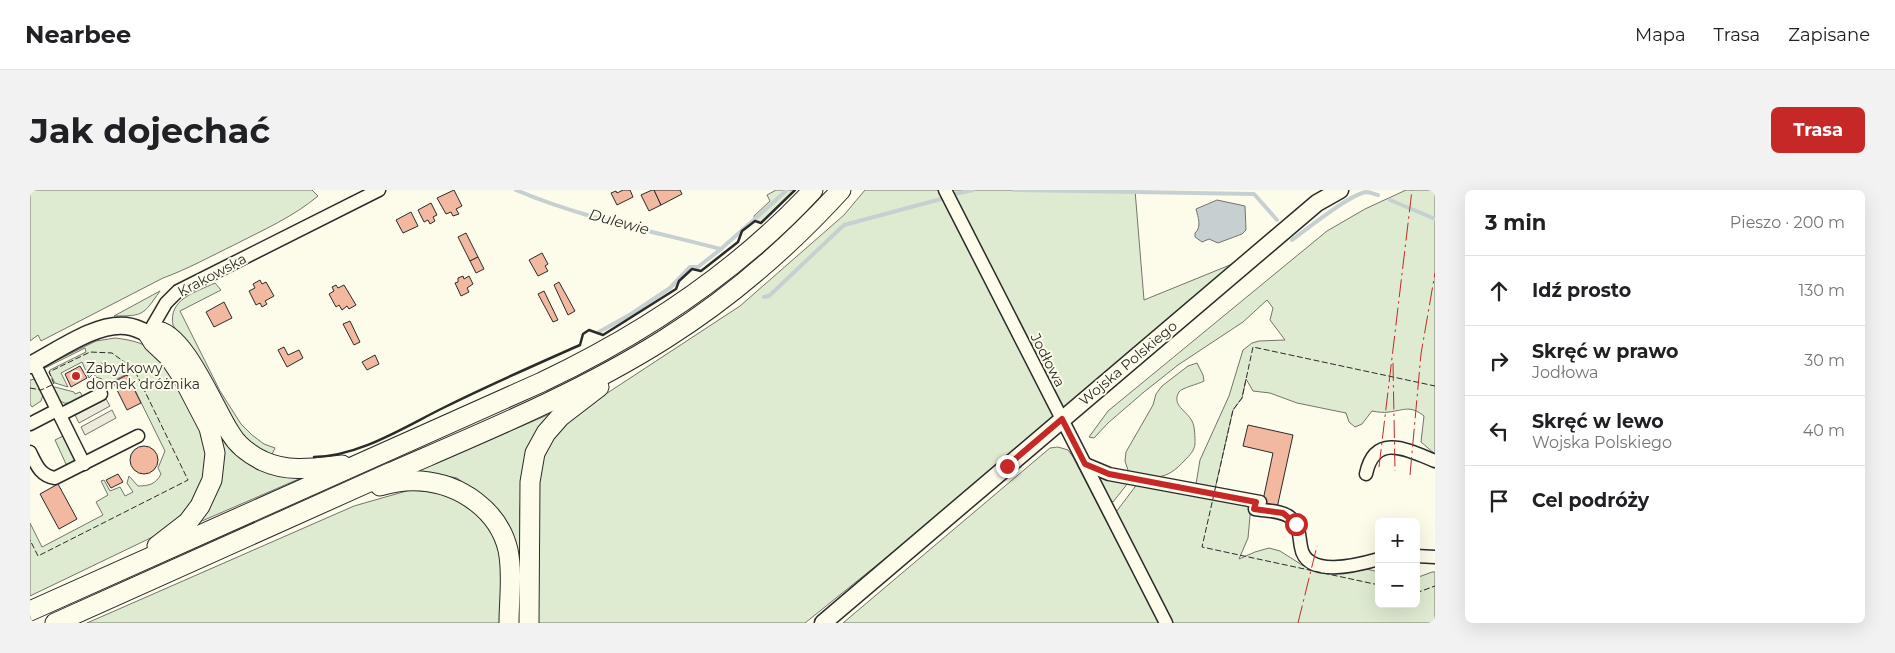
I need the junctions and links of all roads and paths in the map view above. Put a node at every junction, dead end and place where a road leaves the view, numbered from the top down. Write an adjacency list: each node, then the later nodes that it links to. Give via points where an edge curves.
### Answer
1 (379, 190): 6 (street, Krakowska, via 178,291 166,303)
2 (813, 190): 16 (highway, via 734,263 633,334 559,374)
3 (841, 190): 7 (highway, via 780,252 747,280)
4 (945, 190): 11 (street, Jodłowa)
5 (1340, 190): 11 (main road, Wojska Polskiego, via 1317,203)
6 (148, 334): 8 (main road, via 124,326 94,331); 16 (highway, via 156,331 174,341 194,367 230,434 256,457 295,469); 24 (highway, via 183,378 212,437 214,462 209,488 194,515)
7 (642, 353): 20 (highway, via 569,392); 29 (highway, via 560,417 538,446 530,482)
8 (32, 364): 10 (street)
9 (102, 394): 10 (street)
10 (58, 412): 12 (street); 17 (street)
11 (1062, 419): 18 (street, Jodłowa); 25 (main road, Wojska Polskiego)
12 (30, 424)
13 (138, 436): 17 (street)
14 (30, 452): 17 (street, via 49,483)
15 (1435, 461): 19 (street, via 1407,448 1390,447 1376,452 1369,460)
16 (360, 463): 24 (highway)
17 (84, 464)
18 (1085, 464): 23 (street, via 1109,474 1258,502 1254,509 1283,513 1291,518 1296,524 1301,550 1318,566 1331,568); 32 (street, Jodłowa)
19 (1366, 474)
20 (336, 497): 27 (highway); 28 (highway, via 396,482 422,481 454,489 475,500 490,514 507,549)
21 (1420, 556): 22 (street)
22 (1435, 557)
23 (1375, 561)
24 (128, 567): 26 (highway)
25 (850, 599): 30 (main road, Wojska Polskiego); 31 (main road, Wojska Polskiego)
26 (30, 611)
27 (55, 623)
28 (509, 623)
29 (529, 623)
30 (814, 623)
31 (823, 623)
32 (1166, 623)

